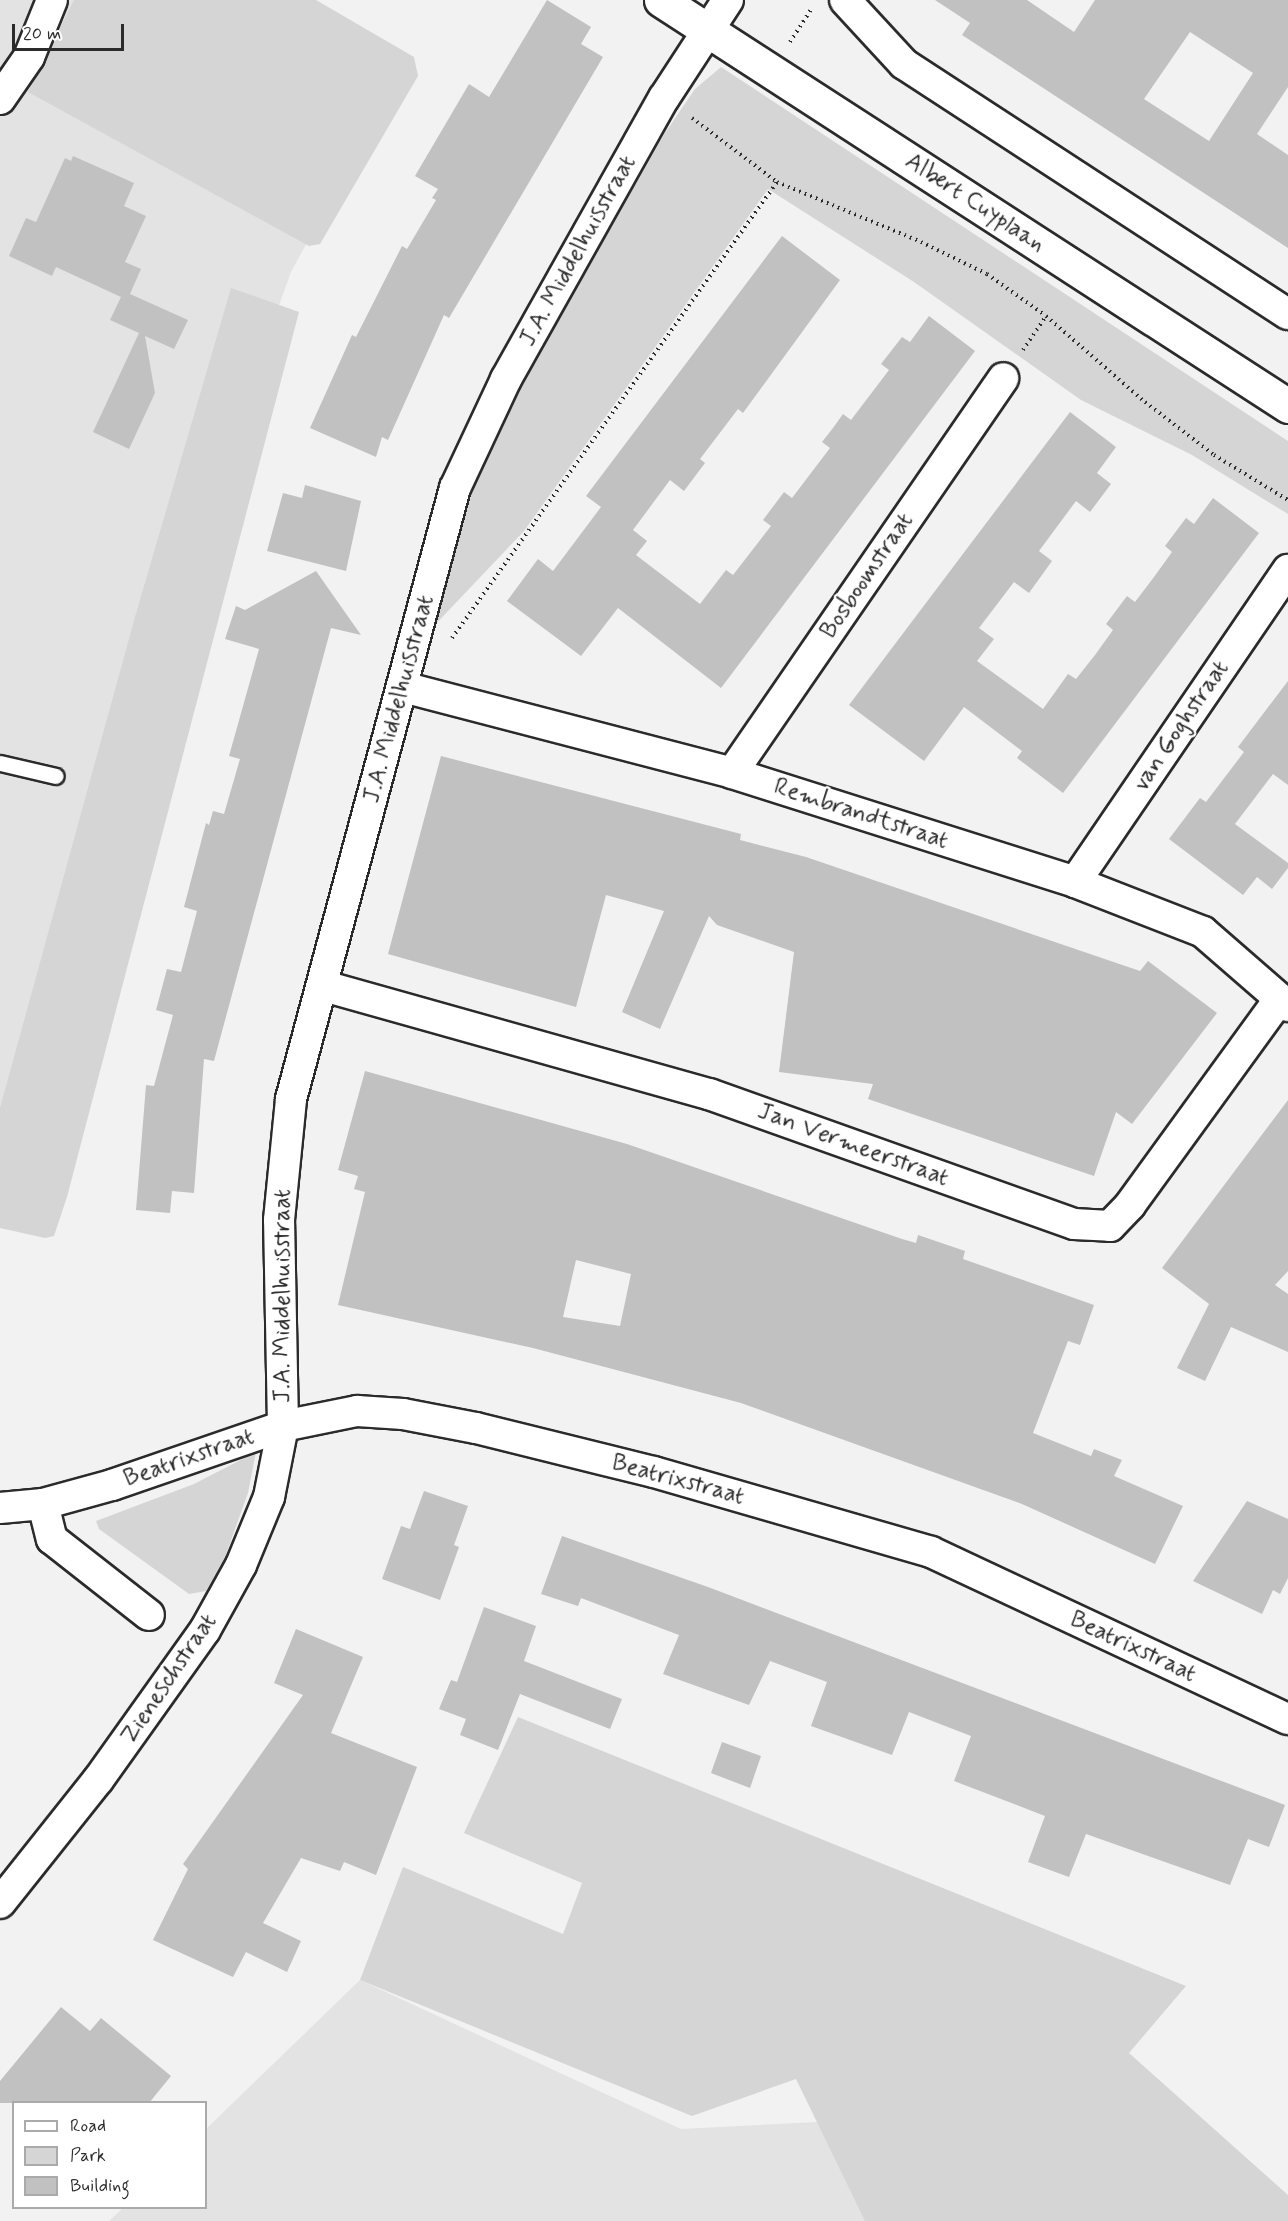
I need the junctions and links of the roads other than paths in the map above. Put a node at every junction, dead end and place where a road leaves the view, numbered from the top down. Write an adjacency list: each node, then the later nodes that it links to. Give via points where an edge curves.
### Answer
1 (52, 0): 6 (street, via 29,57)
2 (661, 0): 5 (street, Albert Cuyplaan)
3 (728, 0): 5 (street, J.A. Middelhuisstraat)
4 (845, 0): 7 (street, via 904,64)
5 (710, 32): 9 (street, Albert Cuyplaan); 11 (street, J.A. Middelhuisstraat, via 664,98 506,379 455,488)
6 (0, 99)
7 (1288, 314)
8 (1003, 378): 13 (street, Bosboomstraat)
9 (1288, 406)
10 (1288, 570): 15 (street, van Goghstraat)
11 (403, 687): 13 (street, Rembrandtstraat); 16 (street, J.A. Middelhuisstraat)
12 (0, 762): 14 (lane)
13 (732, 773): 15 (street, Rembrandtstraat)
14 (56, 776)
15 (1075, 882): 17 (street, Rembrandtstraat, via 1203,932)
16 (324, 986): 17 (street, Jan Vermeerstraat, via 709,1094 1074,1224 1110,1226); 18 (street, J.A. Middelhuisstraat, via 291,1099 279,1220)
17 (1283, 1003)
18 (283, 1426): 19 (street, Beatrixstraat); 22 (street, Beatrixstraat, via 357,1412 403,1414 455,1424 654,1472 920,1549); 23 (street, Zieneschstraat, via 269,1497 241,1565 205,1630 99,1780)
19 (43, 1504): 20 (street, Beatrixstraat); 21 (street, via 52,1539)
20 (0, 1508)
21 (149, 1615)
22 (1288, 1719)
23 (0, 1903)

